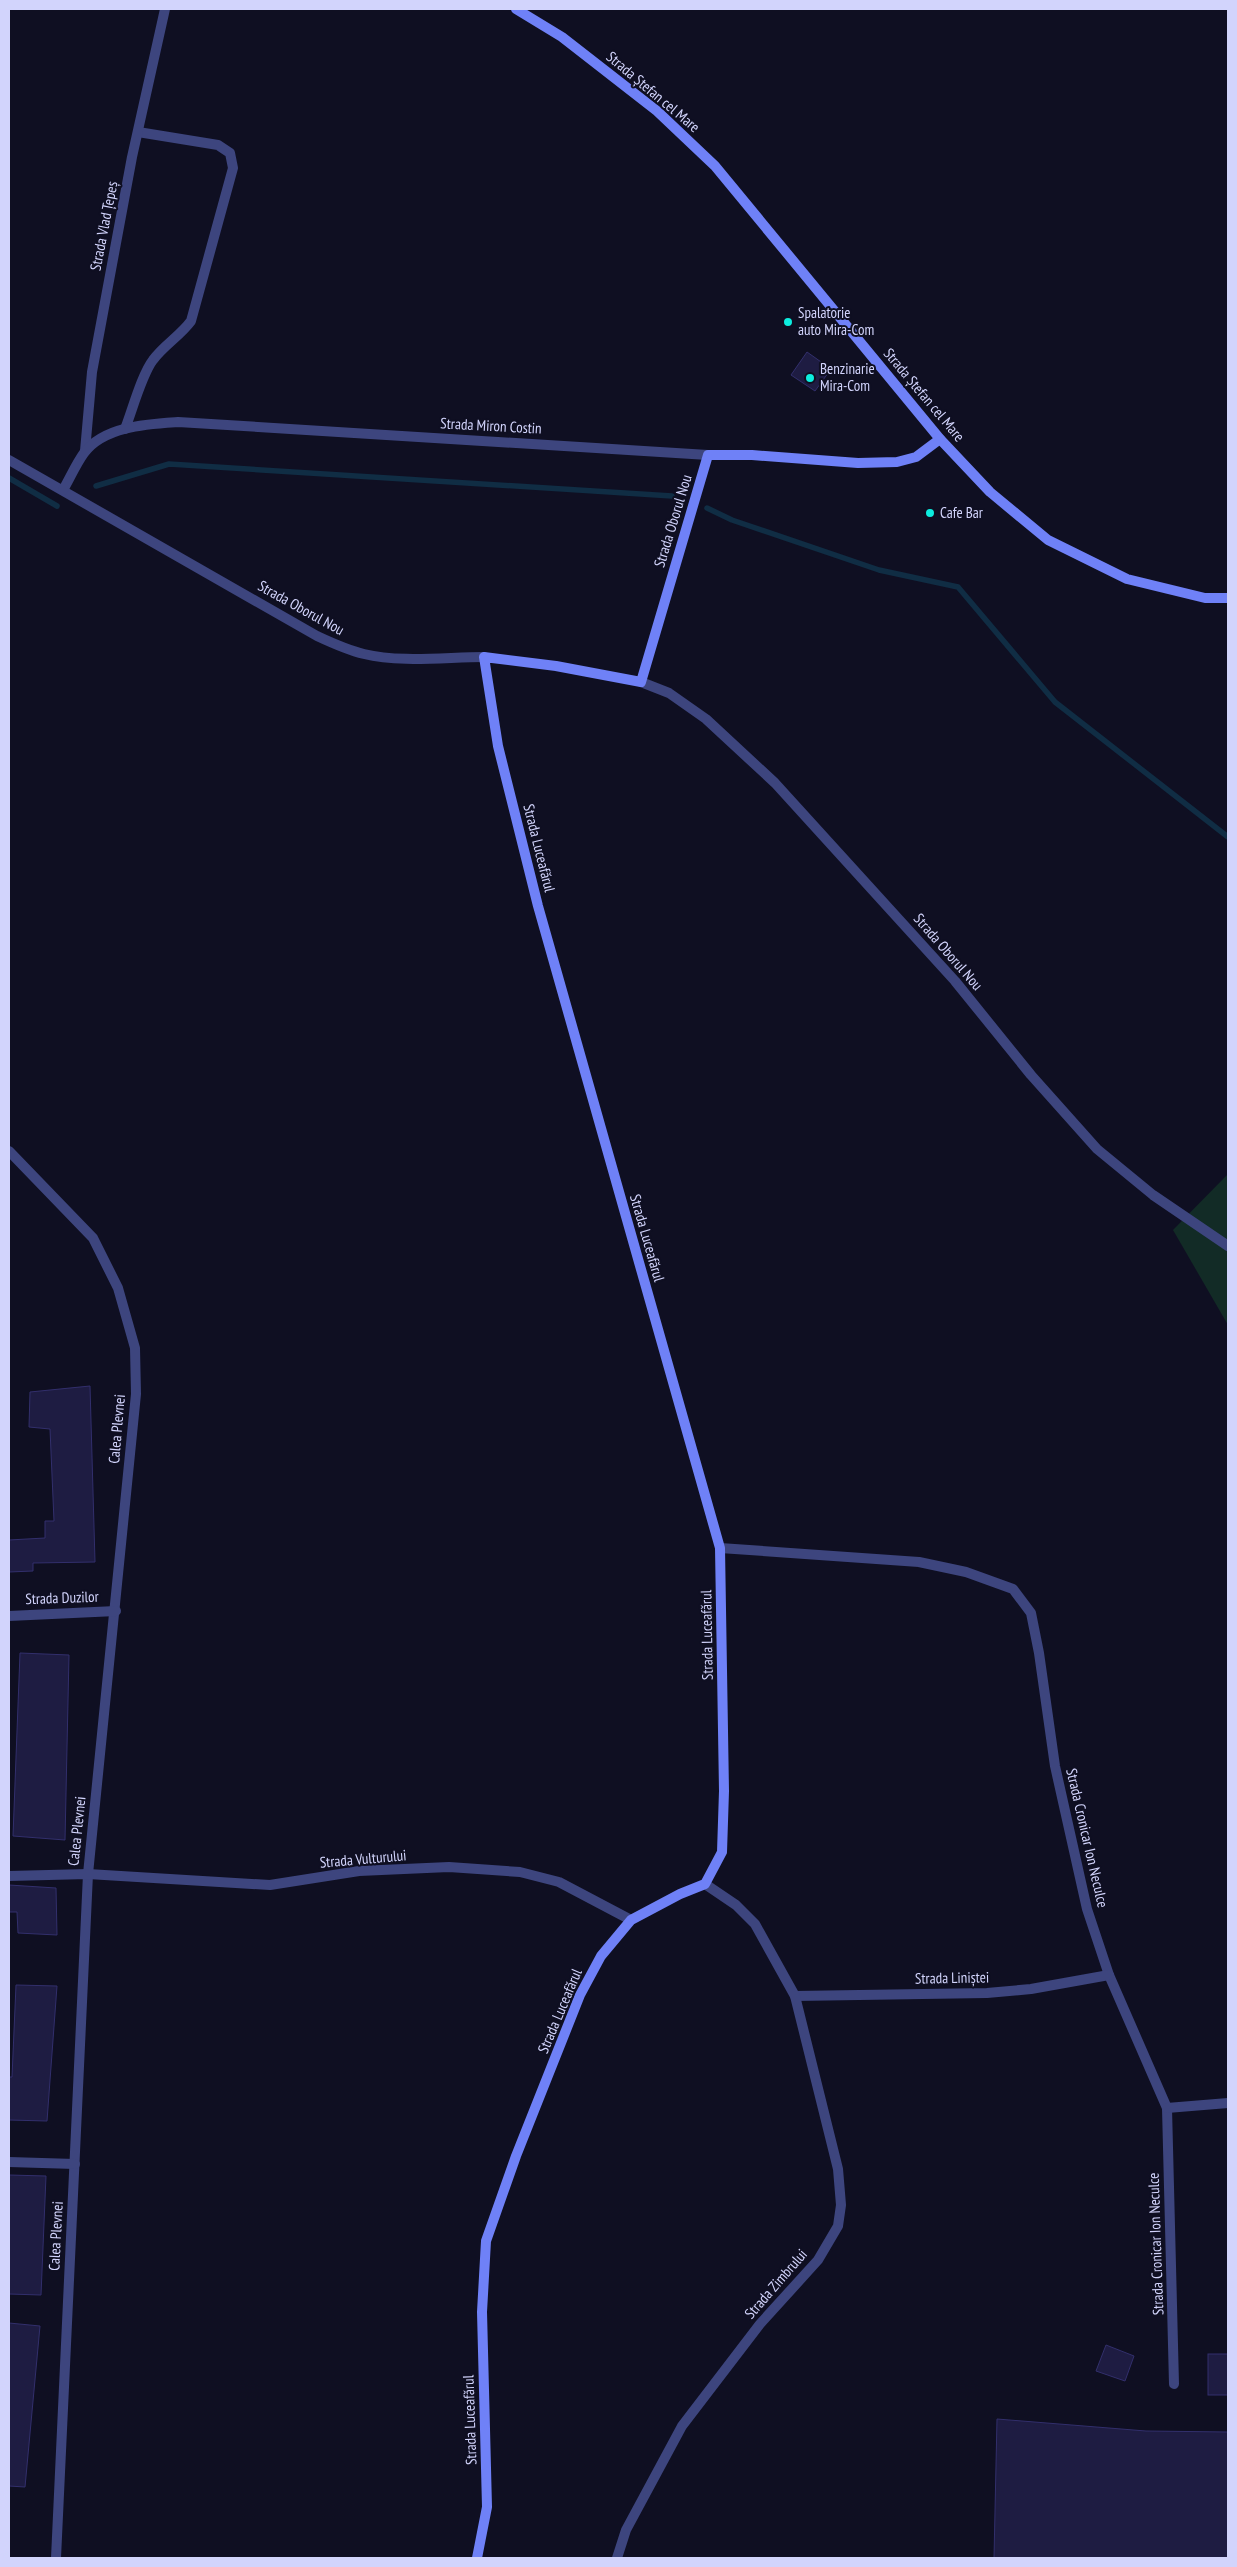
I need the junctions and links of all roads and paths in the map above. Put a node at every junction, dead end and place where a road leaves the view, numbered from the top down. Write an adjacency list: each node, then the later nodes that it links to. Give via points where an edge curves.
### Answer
1 (165, 9): 3 (street, Strada Vlad Țepeș)
2 (516, 9): 5 (street, Strada Ștefan cel Mare, via 562,36 658,111 715,166)
3 (138, 132): 4 (street, via 218,145 230,153 233,168 191,321 152,361); 6 (street, Strada Vlad Țepeș, via 92,372)
4 (125, 429): 6 (street, Strada Miron Costin, via 112,432); 7 (street, Strada Miron Costin, via 178,422)
5 (940, 439): 7 (street, Strada Miron Costin, via 916,457 898,462 858,463); 10 (street, Strada Ștefan cel Mare, via 990,492 1048,540 1127,579 1205,598)
6 (85, 451): 9 (street, Strada Miron Costin)
7 (708, 454): 12 (street, Strada Oborul Nou)
8 (9, 460): 9 (street, Strada Oborul Nou)
9 (63, 490): 11 (street, Strada Oborul Nou, via 343,648 389,657)
10 (1228, 598)
11 (484, 657): 12 (street, Strada Oborul Nou); 15 (street, Strada Luceafărul, via 498,746 538,906)
12 (641, 682): 14 (street, Strada Oborul Nou, via 669,693 706,719 774,783 955,981 1031,1075 1097,1149 1153,1195)
13 (9, 1151): 16 (street, Calea Plevnei, via 93,1238 118,1288 135,1348 136,1394)
14 (1228, 1246)
15 (720, 1548): 20 (street, Strada Luceafărul, via 722,1852); 22 (street, Strada Cronicar Ion Neculce, via 919,1562 966,1572 1014,1589 1031,1613 1057,1775 1087,1909)
16 (116, 1611): 17 (street, Strada Duzilor); 18 (street, Calea Plevnei)
17 (9, 1616)
18 (88, 1874): 19 (street, Strada Vulturului); 21 (street, Strada Vulturului, via 270,1885 359,1871 449,1867 520,1872 559,1882); 27 (street, Calea Plevnei)
19 (9, 1876)
20 (706, 1884): 21 (street, Strada Luceafărul); 23 (street, Strada Zimbrului, via 736,1904 754,1924)
21 (631, 1920): 30 (street, Strada Luceafărul, via 600,1956 580,1995 486,2241 482,2312 487,2506)
22 (1109, 1975): 23 (street, Strada Liniștei, via 987,1993); 25 (street, Strada Cronicar Ion Neculce)
23 (795, 1996): 31 (street, Strada Zimbrului, via 838,2169 841,2205 838,2226 818,2260 760,2324 682,2426 626,2530)
24 (1228, 2103): 25 (street)
25 (1167, 2108): 28 (street, Strada Cronicar Ion Neculce)
26 (9, 2162): 27 (street)
27 (75, 2164): 29 (street, Calea Plevnei)
28 (1174, 2384)
29 (56, 2558)
30 (477, 2558)
31 (617, 2558)

